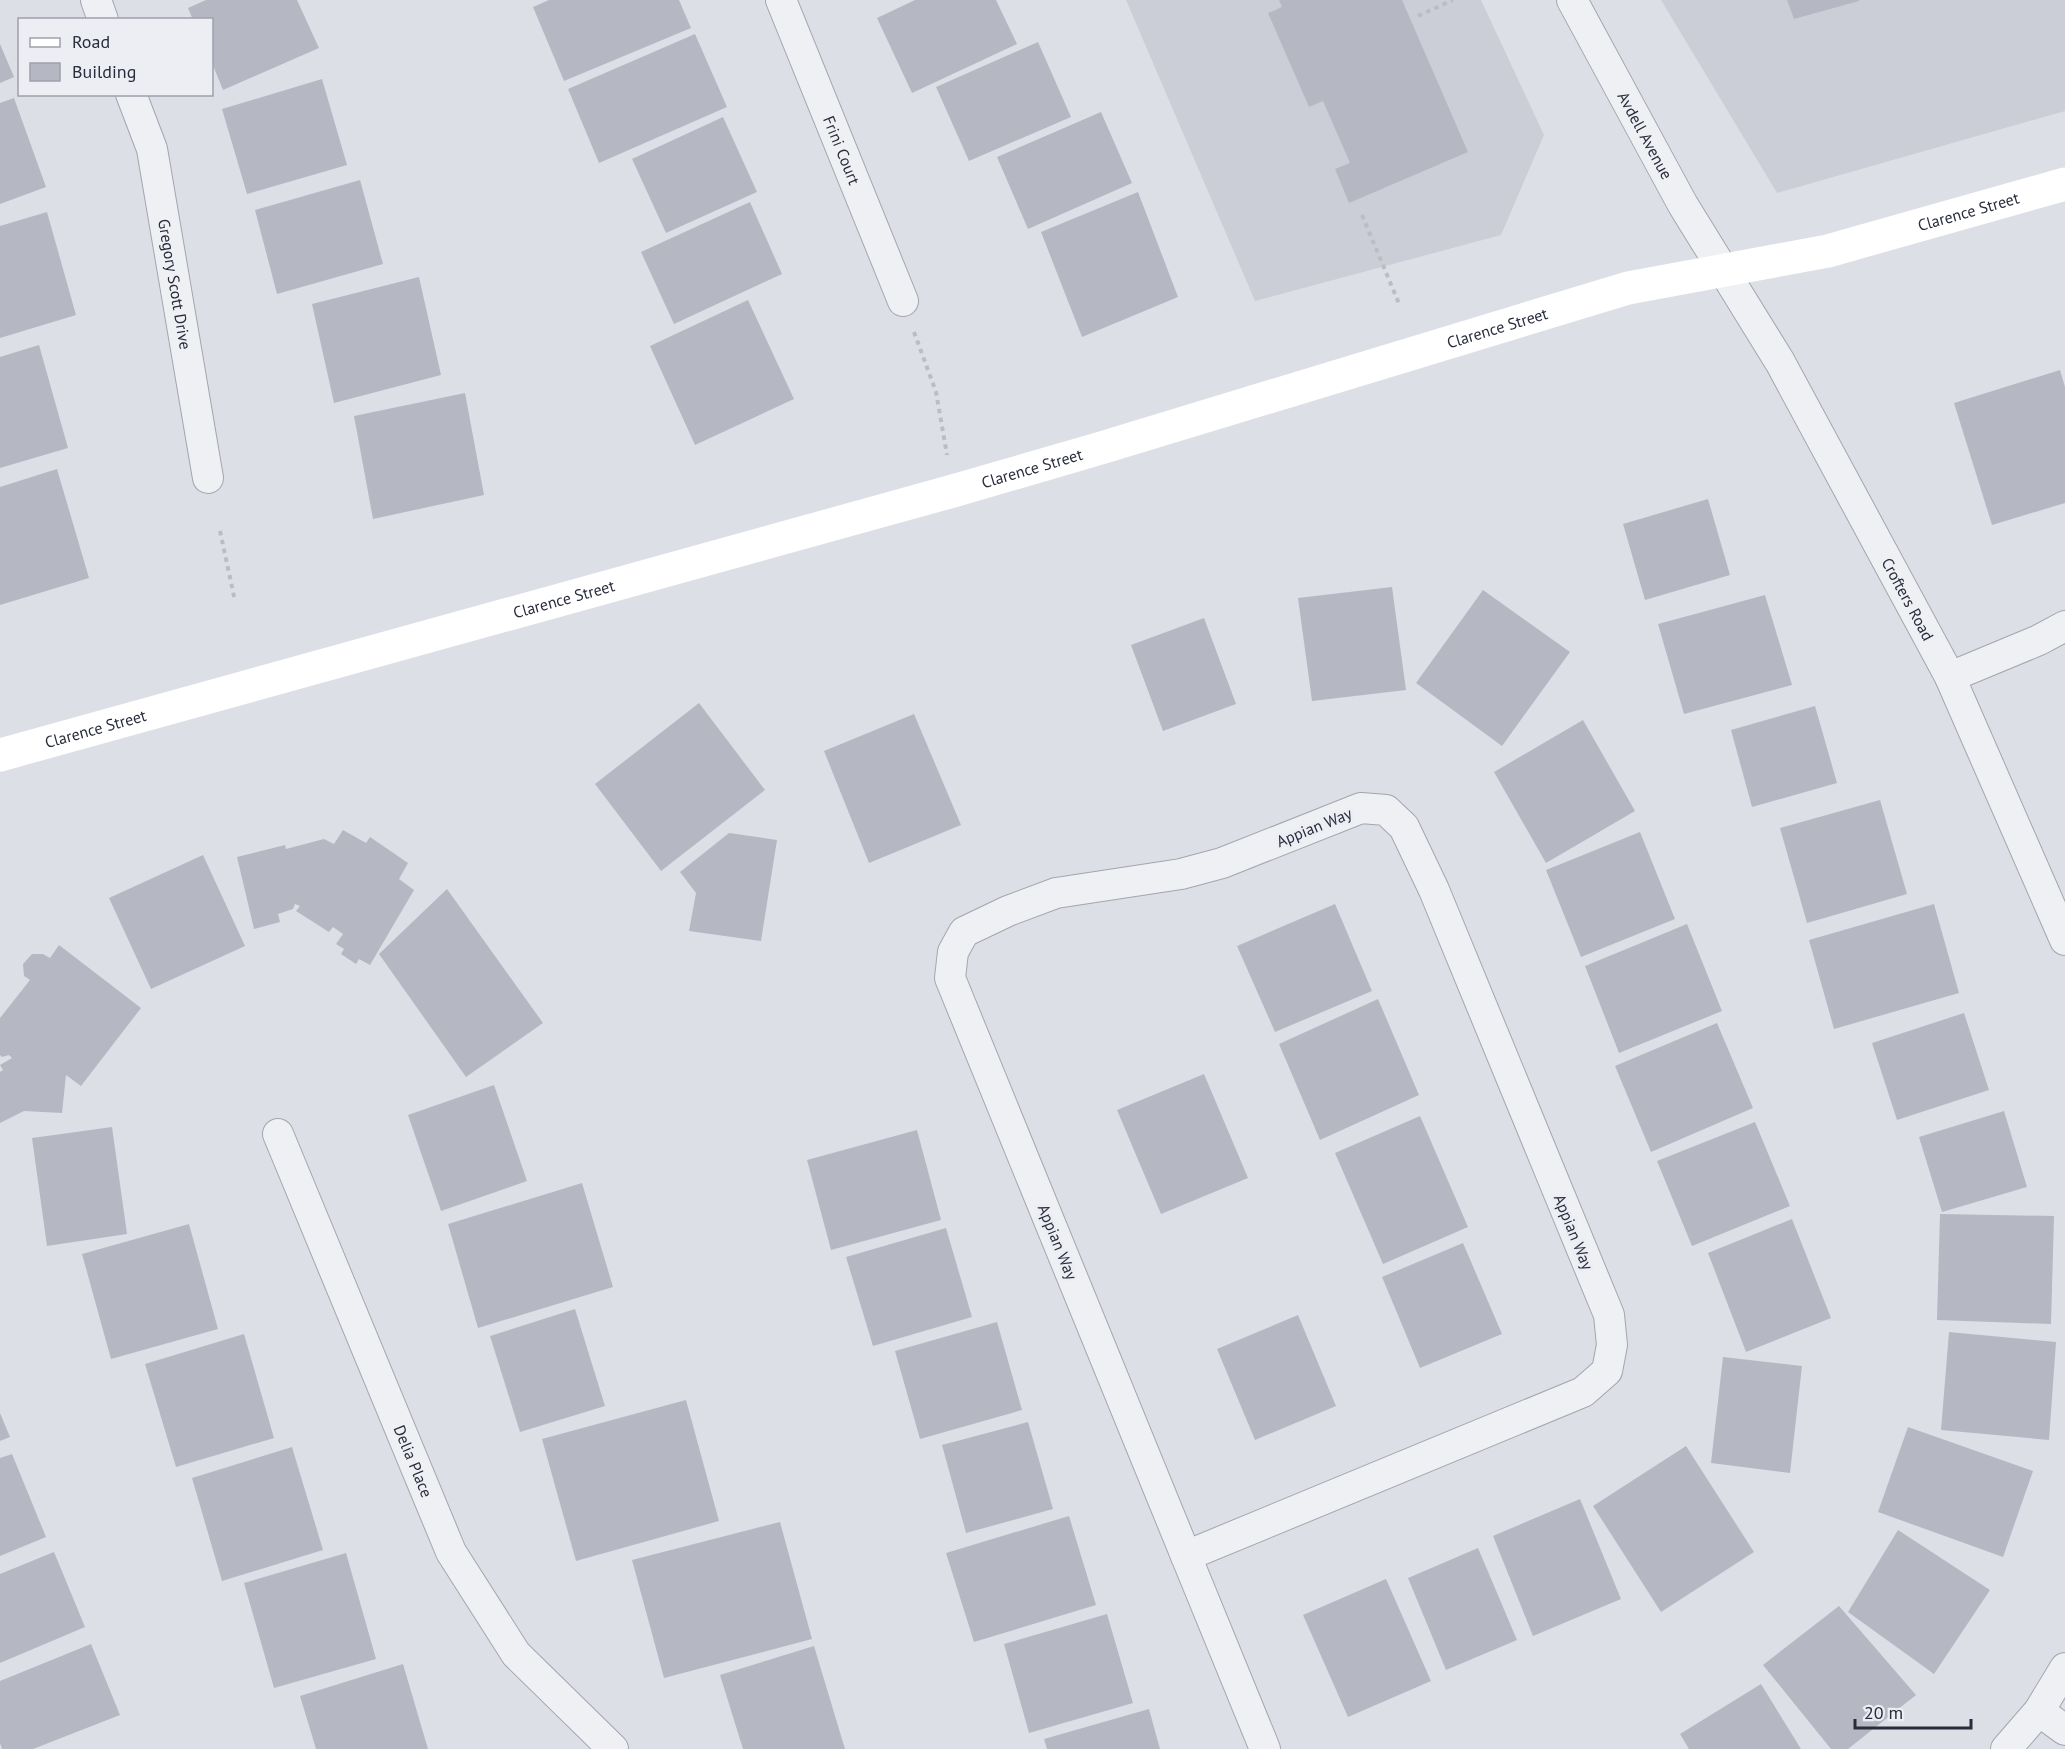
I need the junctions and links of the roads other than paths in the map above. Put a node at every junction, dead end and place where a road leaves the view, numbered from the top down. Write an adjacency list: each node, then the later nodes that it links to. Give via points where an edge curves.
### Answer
1 (96, 0): 4 (street)
2 (781, 0): 8 (street, Frini Court)
3 (1572, 0): 7 (street, Avdell Avenue)
4 (102, 18)
5 (132, 96): 9 (street, Gregory Scott Drive, via 152,149)
6 (2065, 184): 7 (street, Clarence Street, via 1828,251)
7 (1723, 271): 11 (street, Crofters Road, via 1780,362); 12 (street, Clarence Street, via 1628,288 953,491)
8 (903, 301)
9 (208, 478)
10 (2065, 626): 11 (street)
11 (1950, 677): 13 (street, Crofters Road)
12 (0, 755)
13 (2065, 940)
14 (278, 1134): 19 (street, Delia Place, via 451,1552 516,1654)
15 (1186, 1556): 15 (street, Appian Way, via 1583,1392 1607,1371 1612,1346 1609,1315 1434,890 1404,827 1386,810 1361,808 1222,863 1181,874 1056,893 964,932 953,952 950,978); 20 (street, Appian Way)
16 (2065, 1668): 17 (street)
17 (2038, 1711): 18 (street); 21 (street)
18 (2065, 1730)
19 (613, 1749)
20 (1265, 1749)
21 (2006, 1749)

